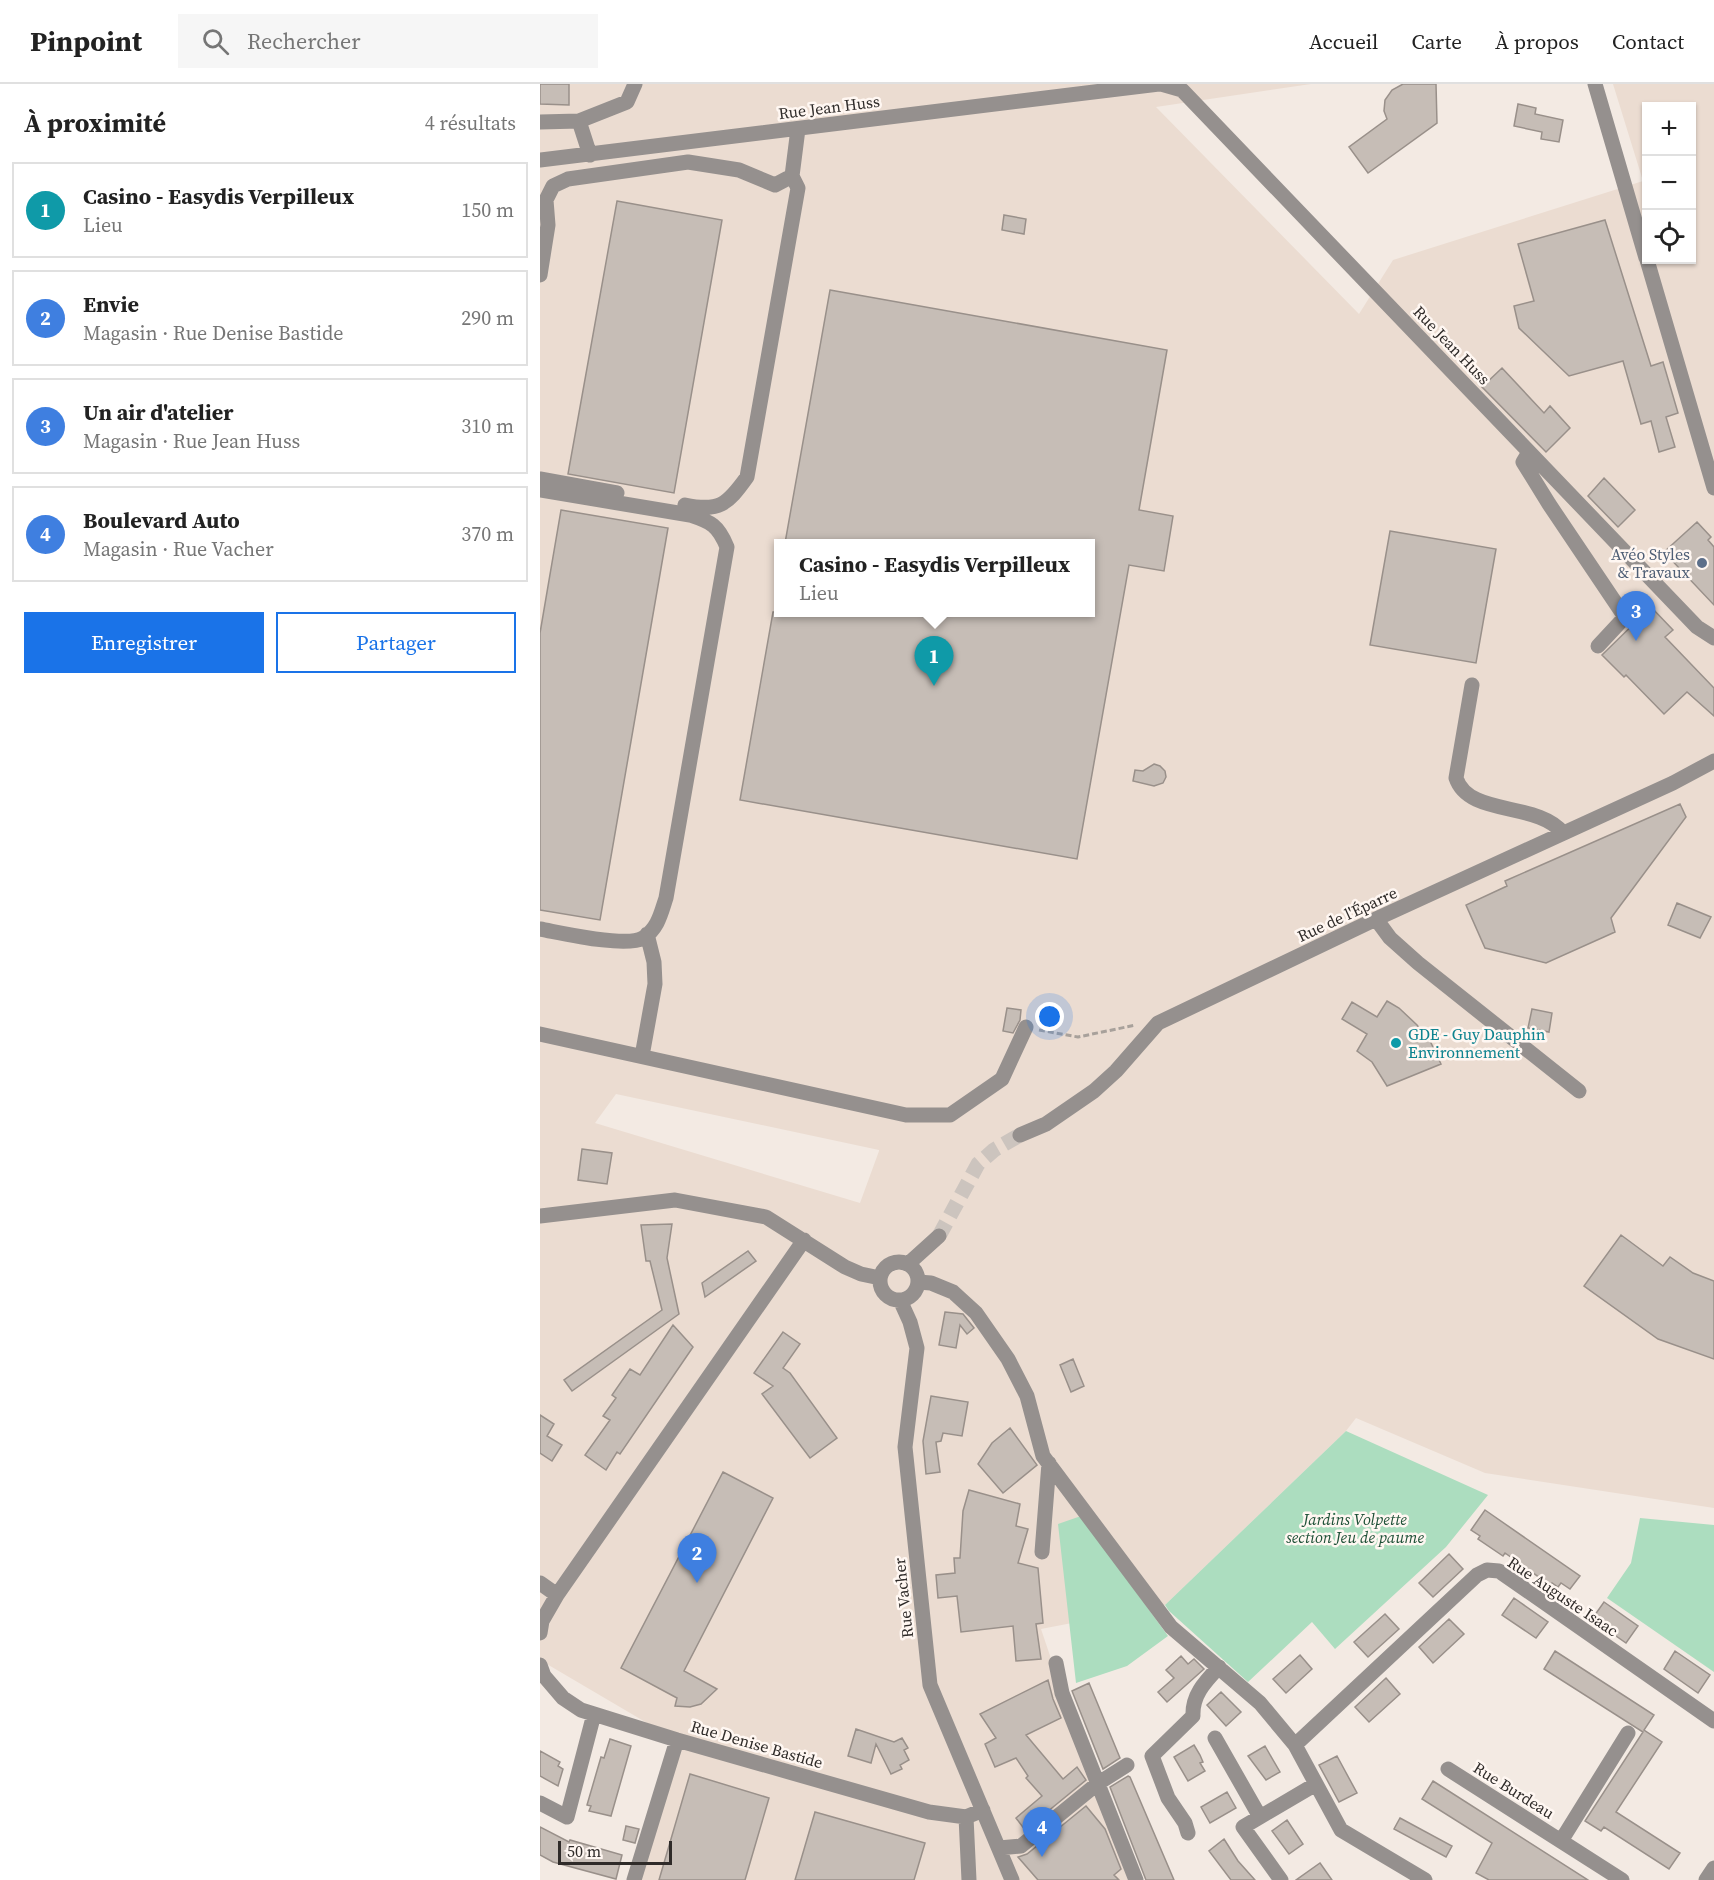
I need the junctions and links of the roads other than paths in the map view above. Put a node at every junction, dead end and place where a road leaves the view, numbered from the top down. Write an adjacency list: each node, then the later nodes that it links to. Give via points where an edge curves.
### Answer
1 (635, 84): 5 (street, via 627,102)
2 (1160, 84): 4 (street, Rue Jean Huss); 7 (street, Rue Jean Huss)
3 (1595, 84): 11 (street)
4 (1188, 87): 14 (street, Rue Jean Huss)
5 (579, 121): 6 (street); 8 (street)
6 (540, 122)
7 (798, 129): 8 (street, Rue Jean Huss); 10 (street)
8 (591, 154): 9 (street, Rue Jean Huss)
9 (540, 160)
10 (792, 176): 13 (street, via 775,185 739,170 688,162 568,179 553,186 546,200 548,225); 15 (street, via 798,188 747,477 731,499 707,509)
11 (1642, 242)
12 (1648, 264): 16 (street)
13 (540, 274)
14 (1529, 452): 18 (street, Rue Jean Huss, via 1697,627); 19 (street, via 1523,462 1625,617)
15 (540, 479)
16 (1714, 488)
17 (540, 490): 25 (street, via 710,521 727,547 666,897 658,923)
18 (1714, 638)
19 (1598, 646)
20 (1472, 685): 22 (street, via 1456,778 1459,788 1475,799 1555,824)
21 (1714, 761): 22 (street, Rue de l'Éparre)
22 (1563, 833): 23 (street, Rue de l'Éparre)
23 (1376, 919): 29 (street, via 1418,963); 30 (street, Rue de l'Éparre, via 1158,1023 1094,1092 1046,1124)
24 (540, 929): 25 (street, via 618,942 642,939)
25 (647, 934): 28 (street, via 655,984)
26 (1026, 1027): 28 (street, via 1002,1079 950,1115 906,1115)
27 (540, 1034): 28 (street)
28 (642, 1056)
29 (1579, 1091)
30 (1020, 1135)
31 (540, 1216): 33 (street, via 675,1200 766,1217)
32 (939, 1236): 34 (street)
33 (804, 1240): 35 (street, via 845,1267); 41 (street)
34 (908, 1264): 35 (street, via 891,1263); 36 (street, via 916,1272)
35 (880, 1278): 37 (street, via 885,1294)
36 (918, 1282): 37 (street, via 911,1296); 38 (street, via 931,1282 953,1292 976,1313 1008,1359 1027,1396)
37 (900, 1300): 57 (street, Rue Vacher, via 916,1348 905,1447 930,1685)
38 (1048, 1463): 39 (street); 45 (street, via 1171,1627)
39 (1042, 1552)
40 (540, 1583): 41 (street)
41 (557, 1595): 42 (street, via 542,1621)
42 (540, 1633)
43 (1056, 1663): 54 (street, via 1062,1693)
44 (540, 1665): 46 (street, Rue Denise Bastide, via 544,1676 563,1698)
45 (1219, 1667): 51 (street, via 1260,1703); 60 (street, via 1197,1694 1193,1716 1152,1756 1168,1798)
46 (594, 1714): 50 (street, Rue Denise Bastide); 56 (street, via 567,1817)
47 (1714, 1721): 51 (street, Rue Auguste Isaac, via 1499,1571 1487,1570 1477,1575)
48 (1628, 1733): 61 (street, Rue Burdeau)
49 (1215, 1738): 59 (street)
50 (677, 1740): 58 (street, Rue Denise Bastide, via 929,1812); 65 (street)
51 (1295, 1745): 55 (street)
52 (1127, 1765): 54 (street)
53 (1448, 1769): 61 (street, Rue Burdeau)
54 (1097, 1784): 62 (street, via 1021,1846); 68 (street)
55 (1316, 1784): 59 (street); 64 (street, via 1341,1830)
56 (540, 1803)
57 (983, 1810): 58 (street); 62 (street, Rue Vacher)
58 (966, 1817): 66 (street)
59 (1260, 1817): 69 (street, via 1243,1827)
60 (1188, 1833)
61 (1561, 1841): 70 (street, Rue Burdeau)
62 (999, 1848): 67 (street, Rue Vacher)
63 (1714, 1868): 71 (street)
64 (1417, 1878)
65 (634, 1880)
66 (969, 1880)
67 (1012, 1880)
68 (1136, 1880)
69 (1281, 1880)
70 (1622, 1880)
71 (1706, 1880)

